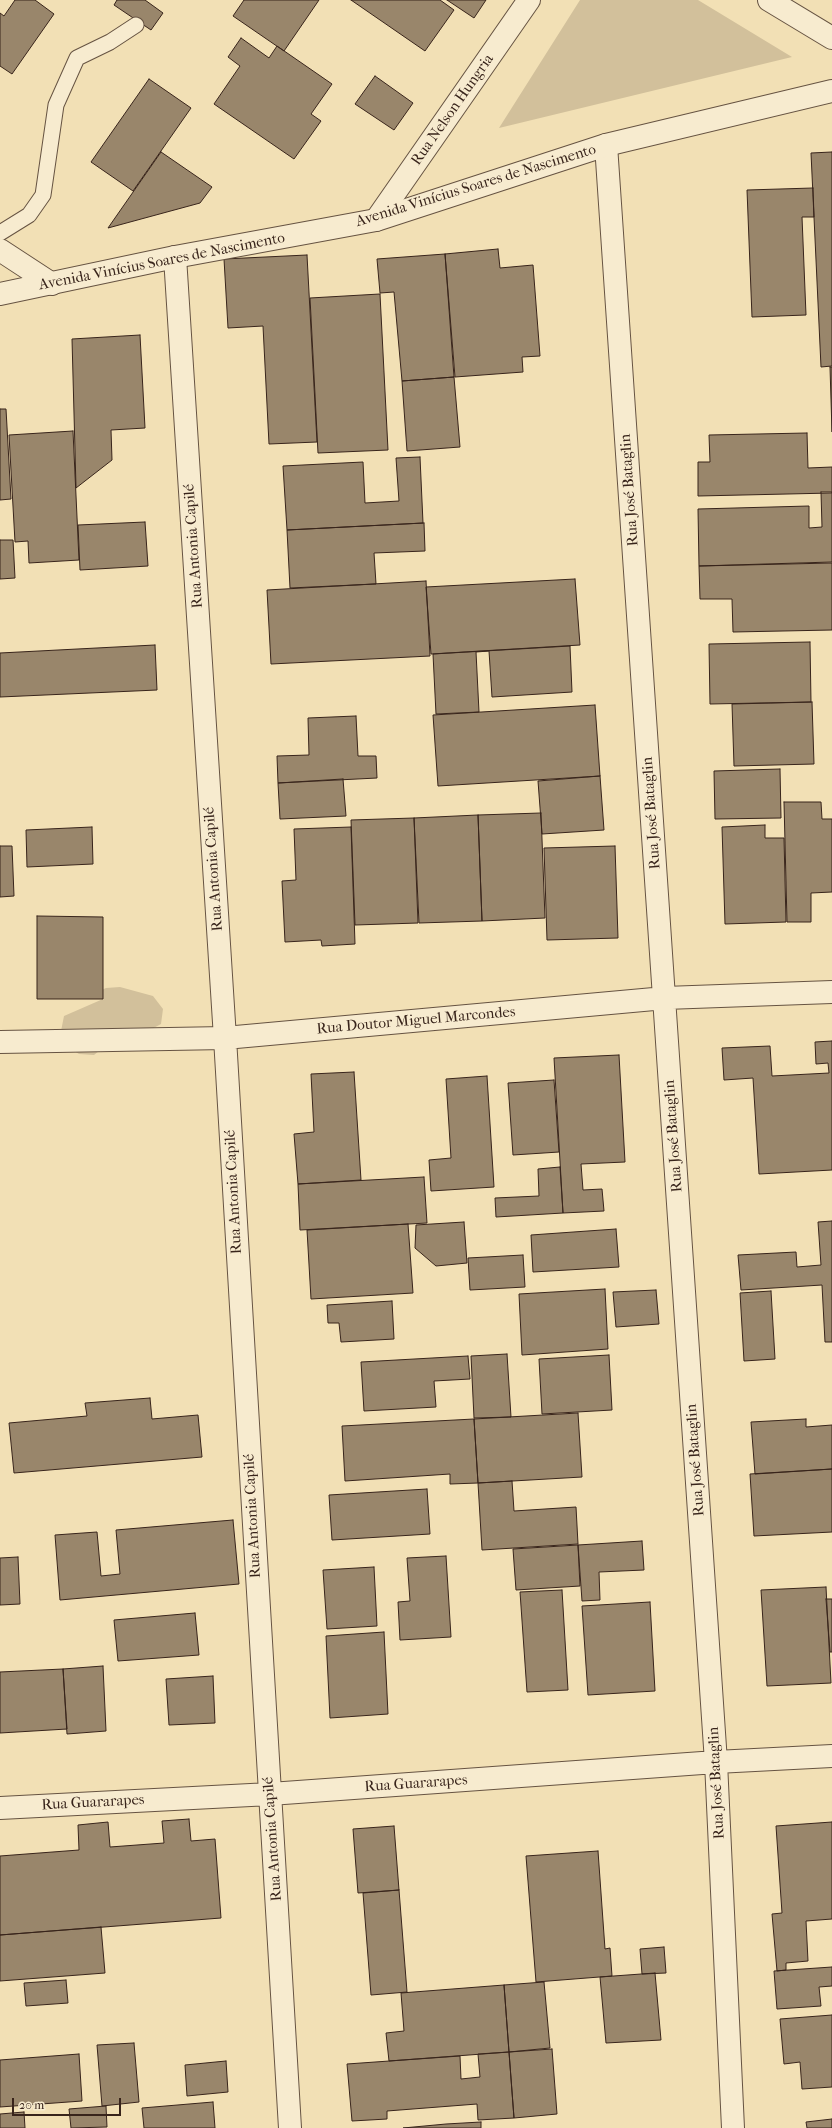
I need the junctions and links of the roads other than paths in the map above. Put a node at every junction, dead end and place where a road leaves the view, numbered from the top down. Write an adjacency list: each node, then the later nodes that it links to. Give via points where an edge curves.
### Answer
1 (529, 0): 7 (street, Rua Nelson Hungria)
2 (769, 0): 4 (street)
3 (136, 25): 8 (lane, via 110,42 76,58 56,105 43,195 29,215)
4 (832, 38)
5 (832, 90): 6 (street, Avenida Vinícius Soares de Nascimento)
6 (606, 145): 7 (street, Avenida Vinícius Soares de Nascimento); 14 (street, Rua José Bataglin)
7 (376, 220): 10 (street, Avenida Vinícius Soares de Nascimento)
8 (0, 233)
9 (0, 250): 11 (street)
10 (175, 257): 11 (street, Avenida Vinícius Soares de Nascimento); 15 (street, Rua Antonia Capilé)
11 (52, 284): 12 (street, Avenida Vinícius Soares de Nascimento)
12 (0, 294)
13 (832, 992): 14 (street, Rua Doutor Miguel Marcondes)
14 (665, 998): 15 (street, Rua Doutor Miguel Marcondes); 18 (street, Rua José Bataglin)
15 (225, 1038): 16 (street, Rua Doutor Miguel Marcondes); 19 (street, Rua Antonia Capilé)
16 (0, 1042)
17 (832, 1756): 18 (street, Rua Guararapes)
18 (716, 1762): 19 (street, Rua Guararapes); 22 (street, Rua José Bataglin)
19 (270, 1794): 20 (street, Rua Guararapes); 21 (street, Rua Antonia Capilé)
20 (0, 1808)
21 (290, 2128)
22 (732, 2128)

